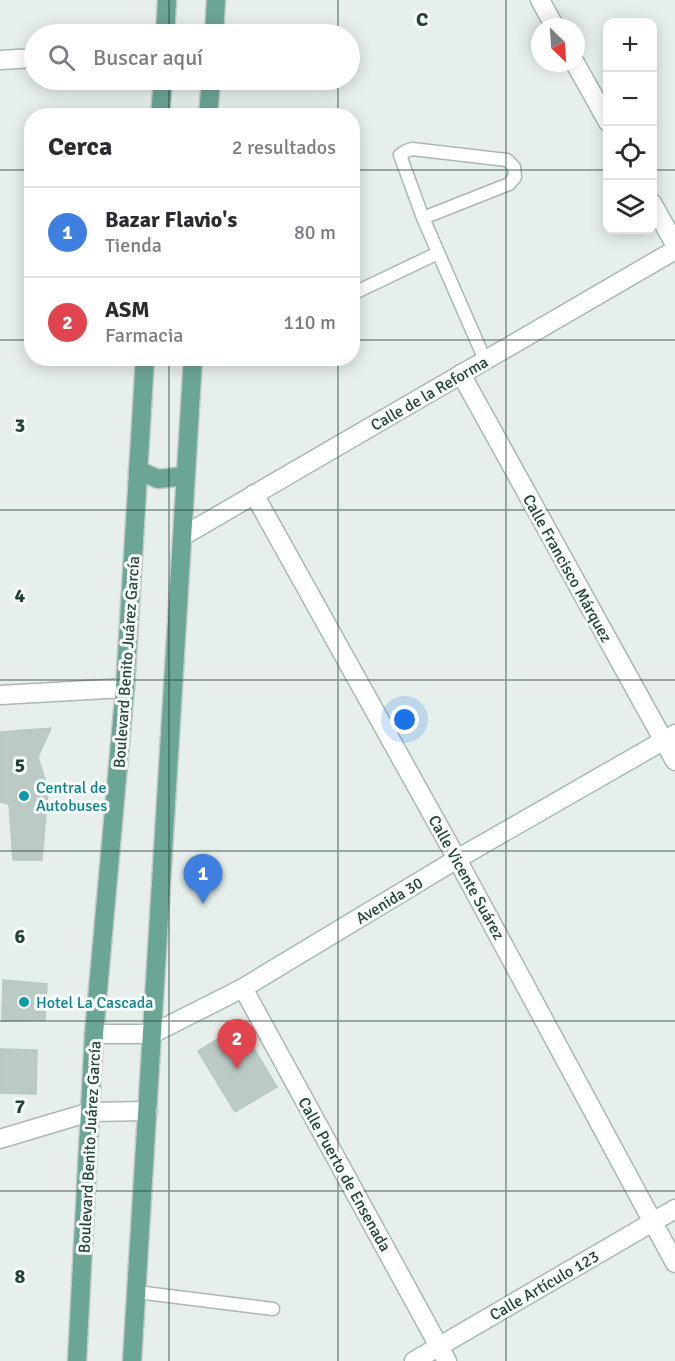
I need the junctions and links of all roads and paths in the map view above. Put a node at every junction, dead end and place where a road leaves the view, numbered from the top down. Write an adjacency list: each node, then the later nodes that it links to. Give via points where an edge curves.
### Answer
1 (167, 0): 5 (main road)
2 (216, 0): 6 (main road)
3 (540, 0): 4 (street)
4 (550, 18)
5 (166, 24)
6 (215, 24)
7 (24, 59): 8 (street)
8 (0, 60)
9 (580, 72): 14 (street)
10 (162, 90): 12 (main road)
11 (210, 90): 13 (main road)
12 (161, 108)
13 (209, 108)
14 (603, 113)
15 (657, 212): 17 (street)
16 (423, 218): 16 (lane, via 509,184 515,177 512,163 507,159 412,149 402,152 400,158); 19 (lane)
17 (675, 244)
18 (675, 250): 21 (street, Calle de la Reforma)
19 (438, 253): 20 (lane); 21 (lane)
20 (360, 290)
21 (485, 360): 24 (street, Calle de la Reforma)
22 (144, 366): 25 (main road, Boulevard Benito Juárez García)
23 (192, 366): 26 (main road)
24 (461, 374): 27 (street, Calle de la Reforma); 31 (street, Calle Francisco Márquez)
25 (138, 470): 26 (main road, via 158,478); 29 (main road, Boulevard Benito Juárez García)
26 (185, 476): 28 (main road)
27 (254, 494): 28 (street, Calle de la Reforma); 33 (street, Calle Vicente Suárez)
28 (183, 536): 36 (main road)
29 (125, 688): 30 (street); 35 (main road, Boulevard Benito Juárez García)
30 (0, 694)
31 (669, 737): 32 (street, Calle Francisco Márquez); 33 (street, Avenida 30)
32 (675, 761)
33 (457, 859): 34 (street, Avenida 30); 41 (street, Calle Vicente Suárez)
34 (243, 988): 36 (street, Avenida 30); 45 (street, Calle Puerto de Ensenada)
35 (94, 1034): 36 (street, Avenida 30); 38 (main road, Boulevard Benito Juárez García)
36 (152, 1034): 37 (main road)
37 (148, 1111): 38 (street); 43 (main road)
38 (90, 1112): 39 (street); 46 (main road, Boulevard Benito Juárez García)
39 (0, 1139)
40 (675, 1209): 41 (street, Calle Artículo 123)
41 (653, 1222): 42 (street, Calle Vicente Suárez); 45 (street, Calle Artículo 123)
42 (675, 1263)
43 (136, 1292): 44 (lane); 47 (main road)
44 (273, 1309)
45 (443, 1354): 48 (street, Calle Artículo 123)
46 (77, 1361)
47 (132, 1361)
48 (414, 1361)

